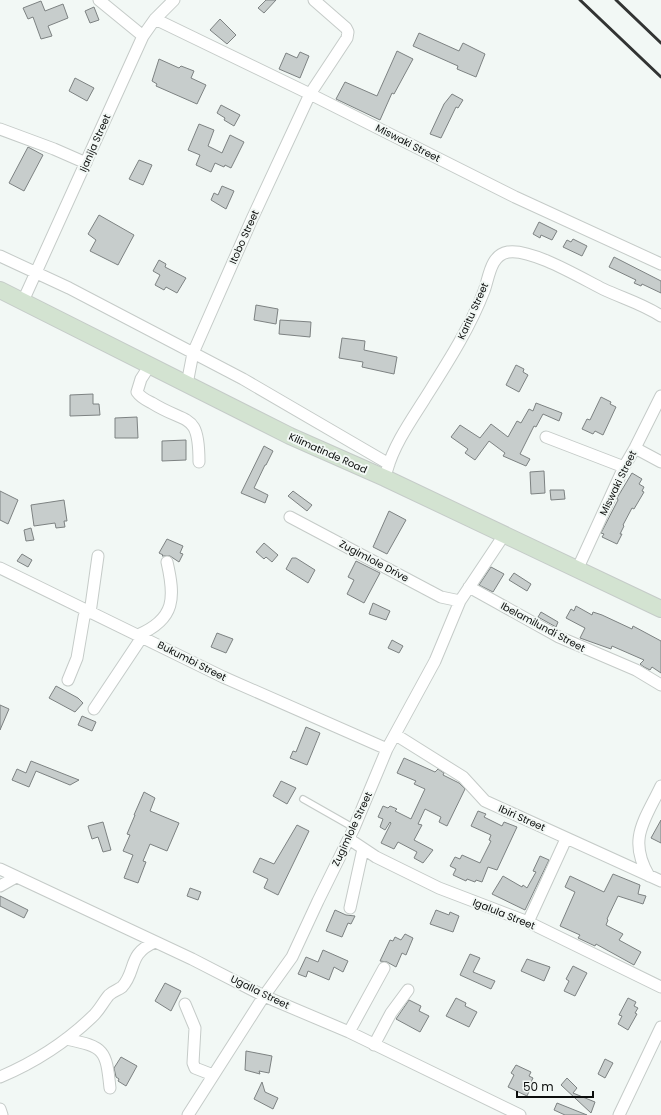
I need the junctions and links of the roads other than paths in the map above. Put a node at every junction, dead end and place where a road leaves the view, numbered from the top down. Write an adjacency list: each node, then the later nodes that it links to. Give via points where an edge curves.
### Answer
1 (100, 0): 5 (street)
2 (174, 0): 4 (street, Ijanija Street)
3 (314, 0): 6 (street, Itobo Street, via 346,28 348,35)
4 (155, 19): 5 (street, Ijanija Street); 6 (street, Miswaki Street)
5 (143, 36): 8 (street, Ijanija Street)
6 (310, 94): 10 (street, Miswaki Street, via 515,196); 15 (street, Itobo Street)
7 (0, 129): 8 (street)
8 (86, 163): 11 (street, Ijanija Street)
9 (0, 256): 11 (street)
10 (661, 264)
11 (37, 274): 13 (street, Ijanija Street); 15 (street)
12 (0, 290): 13 (main road, Kilimatinde Road)
13 (24, 301): 16 (main road, Kilimatinde Road)
14 (661, 316): 24 (street, Karitu Street, via 556,265 525,254 509,251 503,253 492,265 471,320 403,434)
15 (193, 353): 17 (street, Itobo Street); 24 (street, via 243,379)
16 (150, 365): 17 (main road, Kilimatinde Road); 21 (street, via 141,379 137,392 155,405 190,422 196,429 199,440)
17 (187, 384): 24 (main road, Kilimatinde Road, via 290,436)
18 (661, 396): 20 (street, Miswaki Street)
19 (546, 437): 23 (street)
20 (636, 448): 22 (street); 23 (street, Miswaki Street)
21 (199, 462)
22 (661, 462)
23 (624, 467): 29 (street, Miswaki Street)
24 (387, 471): 26 (main road, Kilimatinde Road)
25 (290, 517): 32 (street, Zugimlole Drive, via 441,597)
26 (504, 535): 29 (main road, Kilimatinde Road); 31 (street, Zugimlole Street)
27 (98, 556): 34 (street)
28 (167, 562): 35 (street, via 172,590 169,611 153,628)
29 (577, 570): 33 (main road, Kilimatinde Road)
30 (1, 571): 34 (street, Bukumbi Street)
31 (469, 587): 32 (street, Zugimlole Street); 37 (street, Ibelamilundi Street, via 559,637 636,670)
32 (460, 601): 39 (street, Zugimlole Street)
33 (661, 609)
34 (88, 612): 35 (street, Bukumbi Street); 36 (street, via 84,617 76,658)
35 (140, 636): 38 (street); 40 (street, Bukumbi Street, via 223,677)
36 (68, 680)
37 (661, 685)
38 (94, 709)
39 (396, 735): 40 (street, Zugimlole Street); 45 (street, Ibiri Street, via 463,777 485,801)
40 (388, 749): 43 (street, Zugimlole Street)
41 (661, 786): 49 (street, via 638,835 638,853)
42 (303, 799): 43 (lane)
43 (354, 828): 44 (street, Zugimlole Street)
44 (348, 839): 46 (street, Igalula Street); 58 (street, Zugimlole Street, via 292,957)
45 (566, 839): 49 (street, Ibiri Street); 53 (street)
46 (363, 849): 52 (street); 53 (street, Igalula Street, via 439,888)
47 (0, 869): 48 (street, Ugalla Street)
48 (16, 876): 51 (street); 54 (street, Ugalla Street)
49 (649, 876): 50 (street, Ibiri Street)
50 (661, 881)
51 (0, 886)
52 (350, 908)
53 (528, 922): 56 (street, Igalula Street)
54 (155, 942): 58 (street, Ugalla Street); 62 (street, via 137,955 120,988 110,994 94,1016)
55 (384, 968): 61 (street)
56 (661, 987)
57 (408, 990): 63 (street, via 391,1013)
58 (264, 996): 61 (street, Ugalla Street); 64 (street, Zugimlole Street)
59 (185, 1004): 64 (street, via 195,1028 193,1063 195,1068)
60 (661, 1027): 71 (street)
61 (349, 1032): 63 (street, Ugalla Street)
62 (66, 1039): 65 (street); 66 (street, via 80,1042 105,1055)
63 (374, 1045): 70 (street, Ugalla Street)
64 (212, 1075): 69 (street, Zugimlole Street, via 195,1108)
65 (0, 1077)
66 (110, 1088)
67 (0, 1109): 68 (street)
68 (2, 1115)
69 (188, 1115)
70 (520, 1115)
71 (620, 1115)

